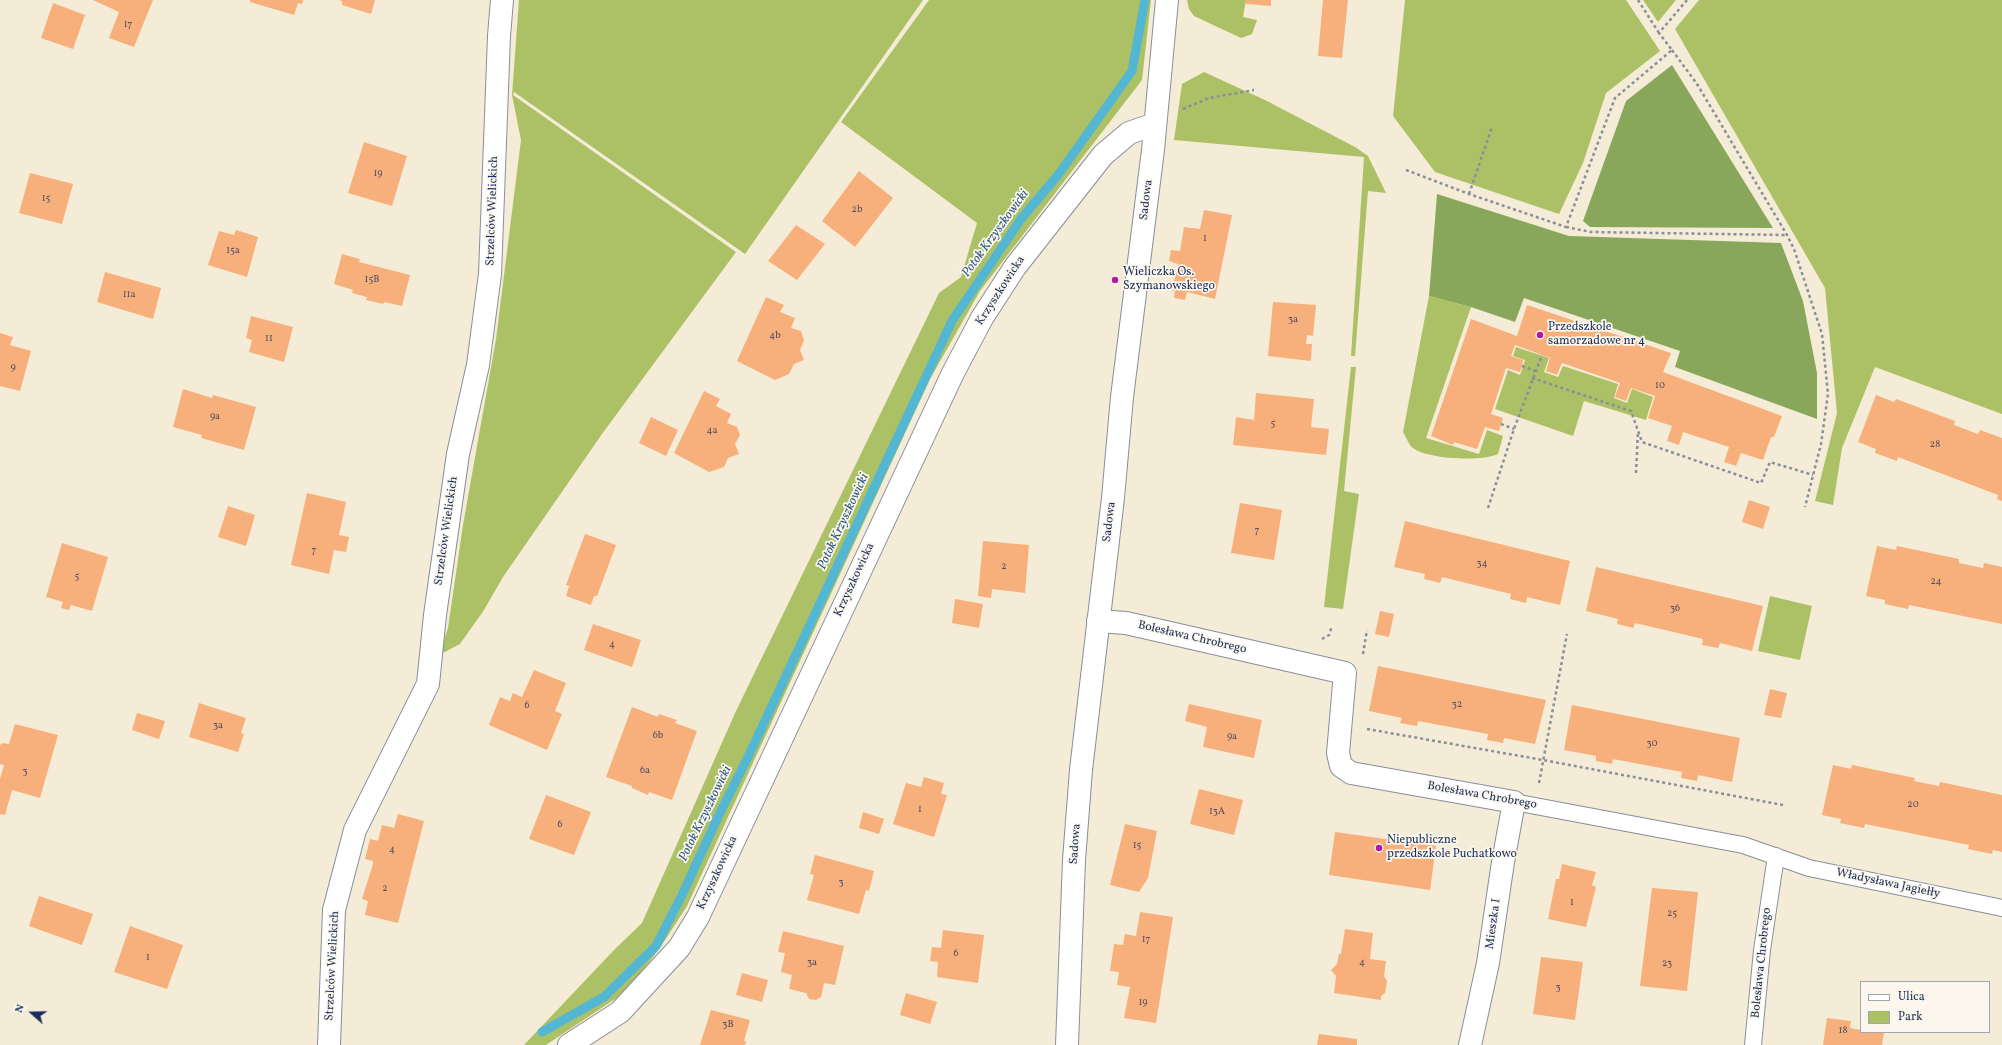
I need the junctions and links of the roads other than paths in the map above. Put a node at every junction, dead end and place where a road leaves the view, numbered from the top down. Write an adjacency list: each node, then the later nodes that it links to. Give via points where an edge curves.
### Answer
1 (502, 0): 8 (street, Strzelców Wielickich, via 490,274 478,365 458,454 428,684 353,837 334,910)
2 (1167, 0): 3 (street, Sadowa)
3 (1155, 124): 4 (street, Sadowa); 9 (street, Krzyszkowicka, via 1129,133 1102,155 1015,267 982,318 952,372 698,917 679,948 620,1012)
4 (1098, 620): 5 (street, Bolesława Chrobrego, via 1126,623 1345,673 1338,753 1341,766 1351,773); 10 (street, Sadowa, via 1074,860)
5 (1514, 802): 6 (lane, Bolesława Chrobrego, via 1743,845); 11 (street, Mieszka I, via 1488,963)
6 (1776, 856): 7 (lane, Władysława Jagiełły, via 1809,868); 12 (lane, Bolesława Chrobrego, via 1762,950)
7 (2002, 908)
8 (329, 1045)
9 (569, 1045)
10 (1067, 1045)
11 (1470, 1045)
12 (1753, 1045)

